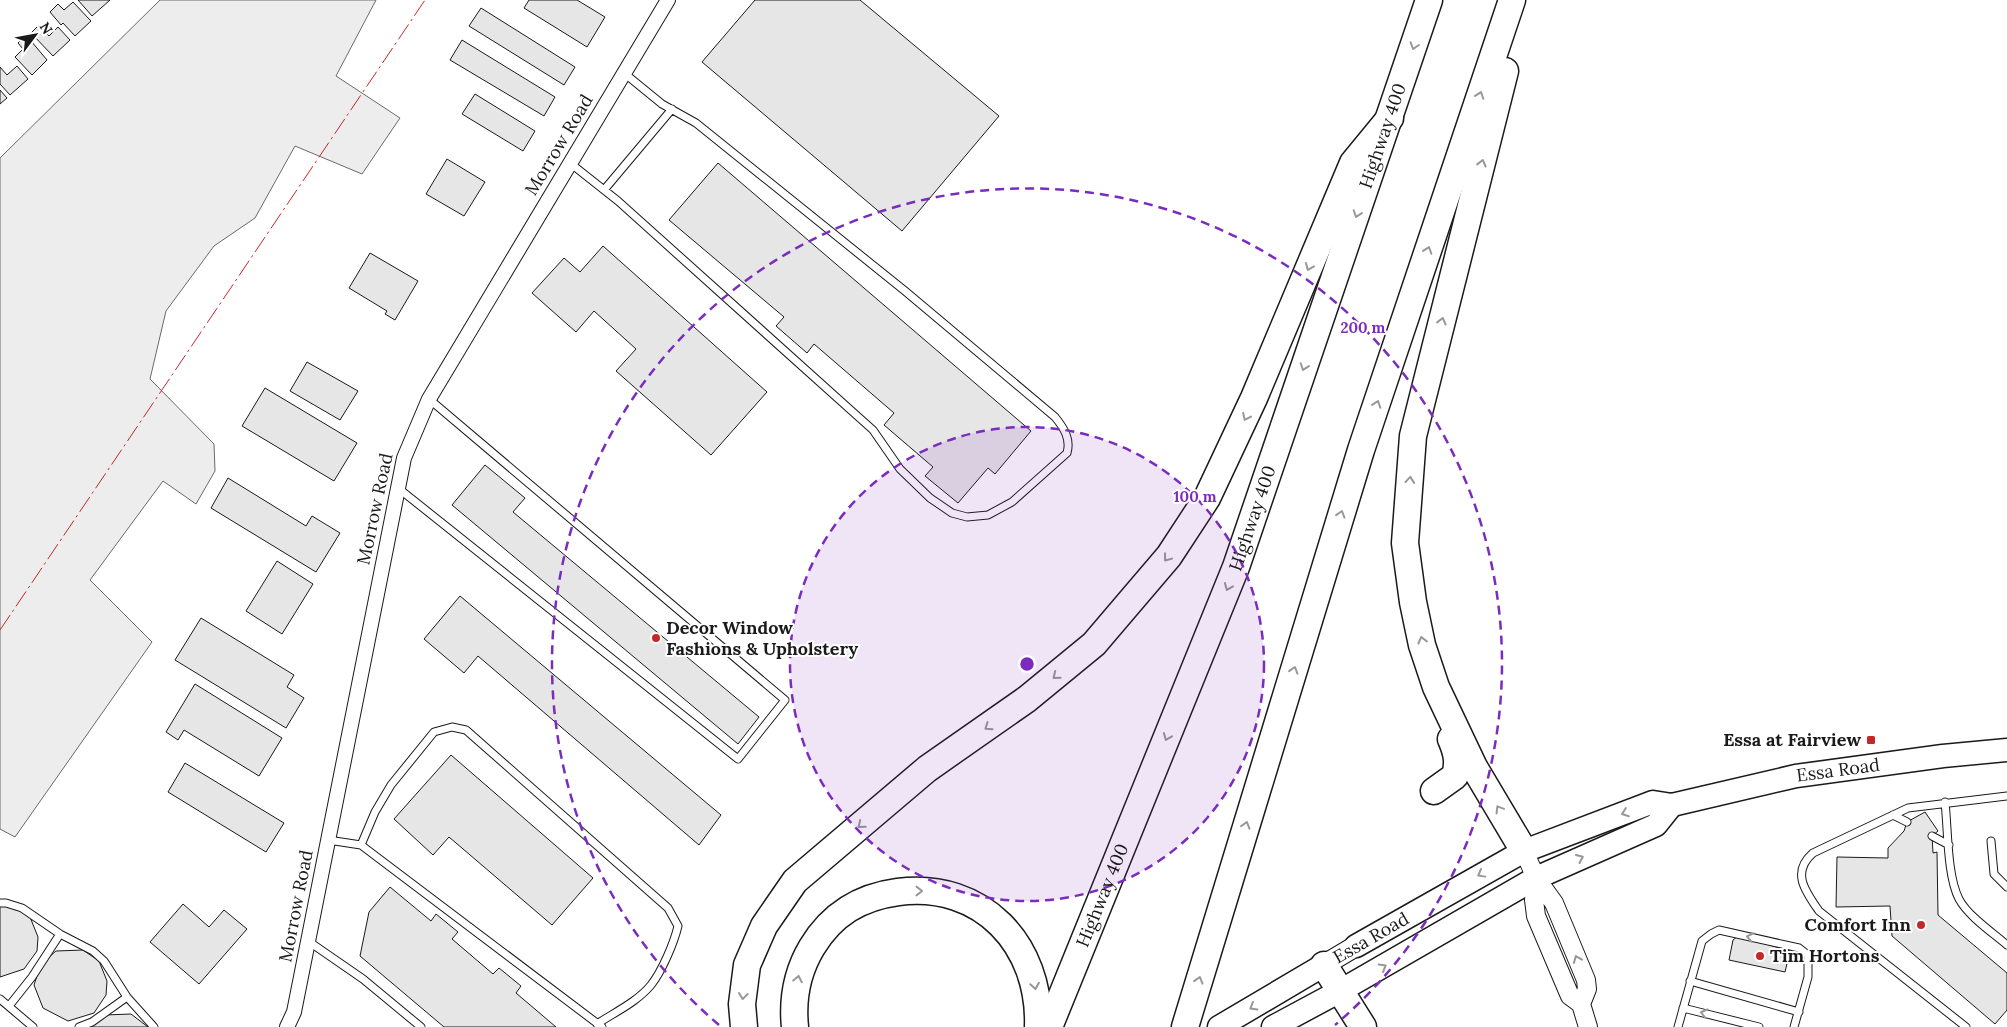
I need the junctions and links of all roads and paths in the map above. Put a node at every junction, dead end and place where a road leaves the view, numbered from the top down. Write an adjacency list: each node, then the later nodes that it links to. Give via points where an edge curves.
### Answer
1 (668, 0): 5 (street, Morrow Road)
2 (1429, 0): 7 (highway, Highway 400, one-way to 7)
3 (1512, 0): 51 (highway, one-way to 3, via 1361,450)
4 (1521, 0): 12 (highway, one-way to 4, via 1422,645 1405,543 1413,436)
5 (624, 74): 6 (lane); 8 (street, Morrow Road)
6 (672, 110): 9 (lane); 9 (lane, via 696,123 1055,417 1067,436 1067,453 1012,502 988,515 966,517 952,513 930,498 900,469 873,430)
7 (1390, 118): 47 (highway, one-way to 47, via 1353,162 1254,398 1207,498 1169,556 1094,644 1027,699 927,770 795,881 764,926 747,965 742,1004); 50 (highway, Highway 400, one-way to 50, via 1236,567)
8 (570, 163): 9 (lane); 10 (street, Morrow Road)
9 (604, 190)
10 (429, 399): 11 (street, Morrow Road, via 404,458); 11 (lane, via 784,700 738,759)
11 (398, 488): 21 (street, Morrow Road)
12 (1436, 687): 14 (highway, via 1437,711 1454,746 1458,764 1456,776); 25 (highway, one-way to 12, via 1474,766)
13 (2007, 750): 17 (main road, Essa Road, via 1796,776)
14 (1434, 791)
15 (2007, 796): 16 (lane)
16 (1945, 802): 18 (lane, via 1908,808); 23 (lane)
17 (1672, 805): 25 (main road, Essa Road, one-way to 25, via 1653,802); 26 (main road, Essa Road, one-way to 17, via 1656,825)
18 (1893, 815): 19 (lane); 59 (lane, via 1813,853 1804,860 1801,870 1803,881 1808,895 1820,911)
19 (1907, 822)
20 (1932, 836): 23 (lane)
21 (328, 840): 24 (lane); 30 (street, Morrow Road)
22 (1991, 841): 27 (lane, via 1994,874)
23 (1949, 845): 31 (lane, via 1953,881 1960,899)
24 (361, 846): 41 (lane); 41 (lane, via 391,785 434,732 452,727 466,730 668,908 678,926 674,943 651,985)
25 (1524, 851): 26 (street); 32 (main road, Essa Road, one-way to 32)
26 (1536, 878): 35 (main road, Essa Road, one-way to 26); 55 (street, via 1536,916 1570,996 1581,1004)
27 (2007, 887)
28 (0, 903): 29 (lane, via 22,908)
29 (60, 934): 36 (lane, via 93,951 104,961); 38 (lane)
30 (308, 941): 45 (street, Morrow Road, via 294,1012); 46 (lane, via 363,979)
31 (2007, 945)
32 (1356, 946): 33 (main road, Essa Road)
33 (1324, 965): 35 (highway); 52 (main road, Essa Road, one-way to 52)
34 (1690, 981): 39 (lane); 40 (lane); 40 (lane, one-way to 34, via 1808,977 1808,955 1799,948 1720,930 1702,941)
35 (1340, 991): 53 (main road, Essa Road); 54 (highway)
36 (128, 998): 43 (lane); 44 (lane)
37 (0, 999): 38 (lane)
38 (9, 1006): 42 (lane)
39 (1683, 1008): 56 (lane); 57 (lane, one-way to 39)
40 (1798, 1012): 58 (lane)
41 (599, 1025)
42 (33, 1027)
43 (79, 1027)
44 (154, 1027)
45 (287, 1027)
46 (421, 1027)
47 (744, 1027)
48 (795, 1027): 49 (highway, one-way to 49, via 793,1008 801,965 820,934 838,916 860,902 882,894 921,890 951,895 975,905 1003,926 1023,953 1034,980)
49 (1038, 1027)
50 (1050, 1027)
51 (1185, 1027)
52 (1219, 1027)
53 (1273, 1027)
54 (1363, 1027)
55 (1588, 1027)
56 (1678, 1027)
57 (1759, 1027)
58 (1794, 1027)
59 (1966, 1027)

